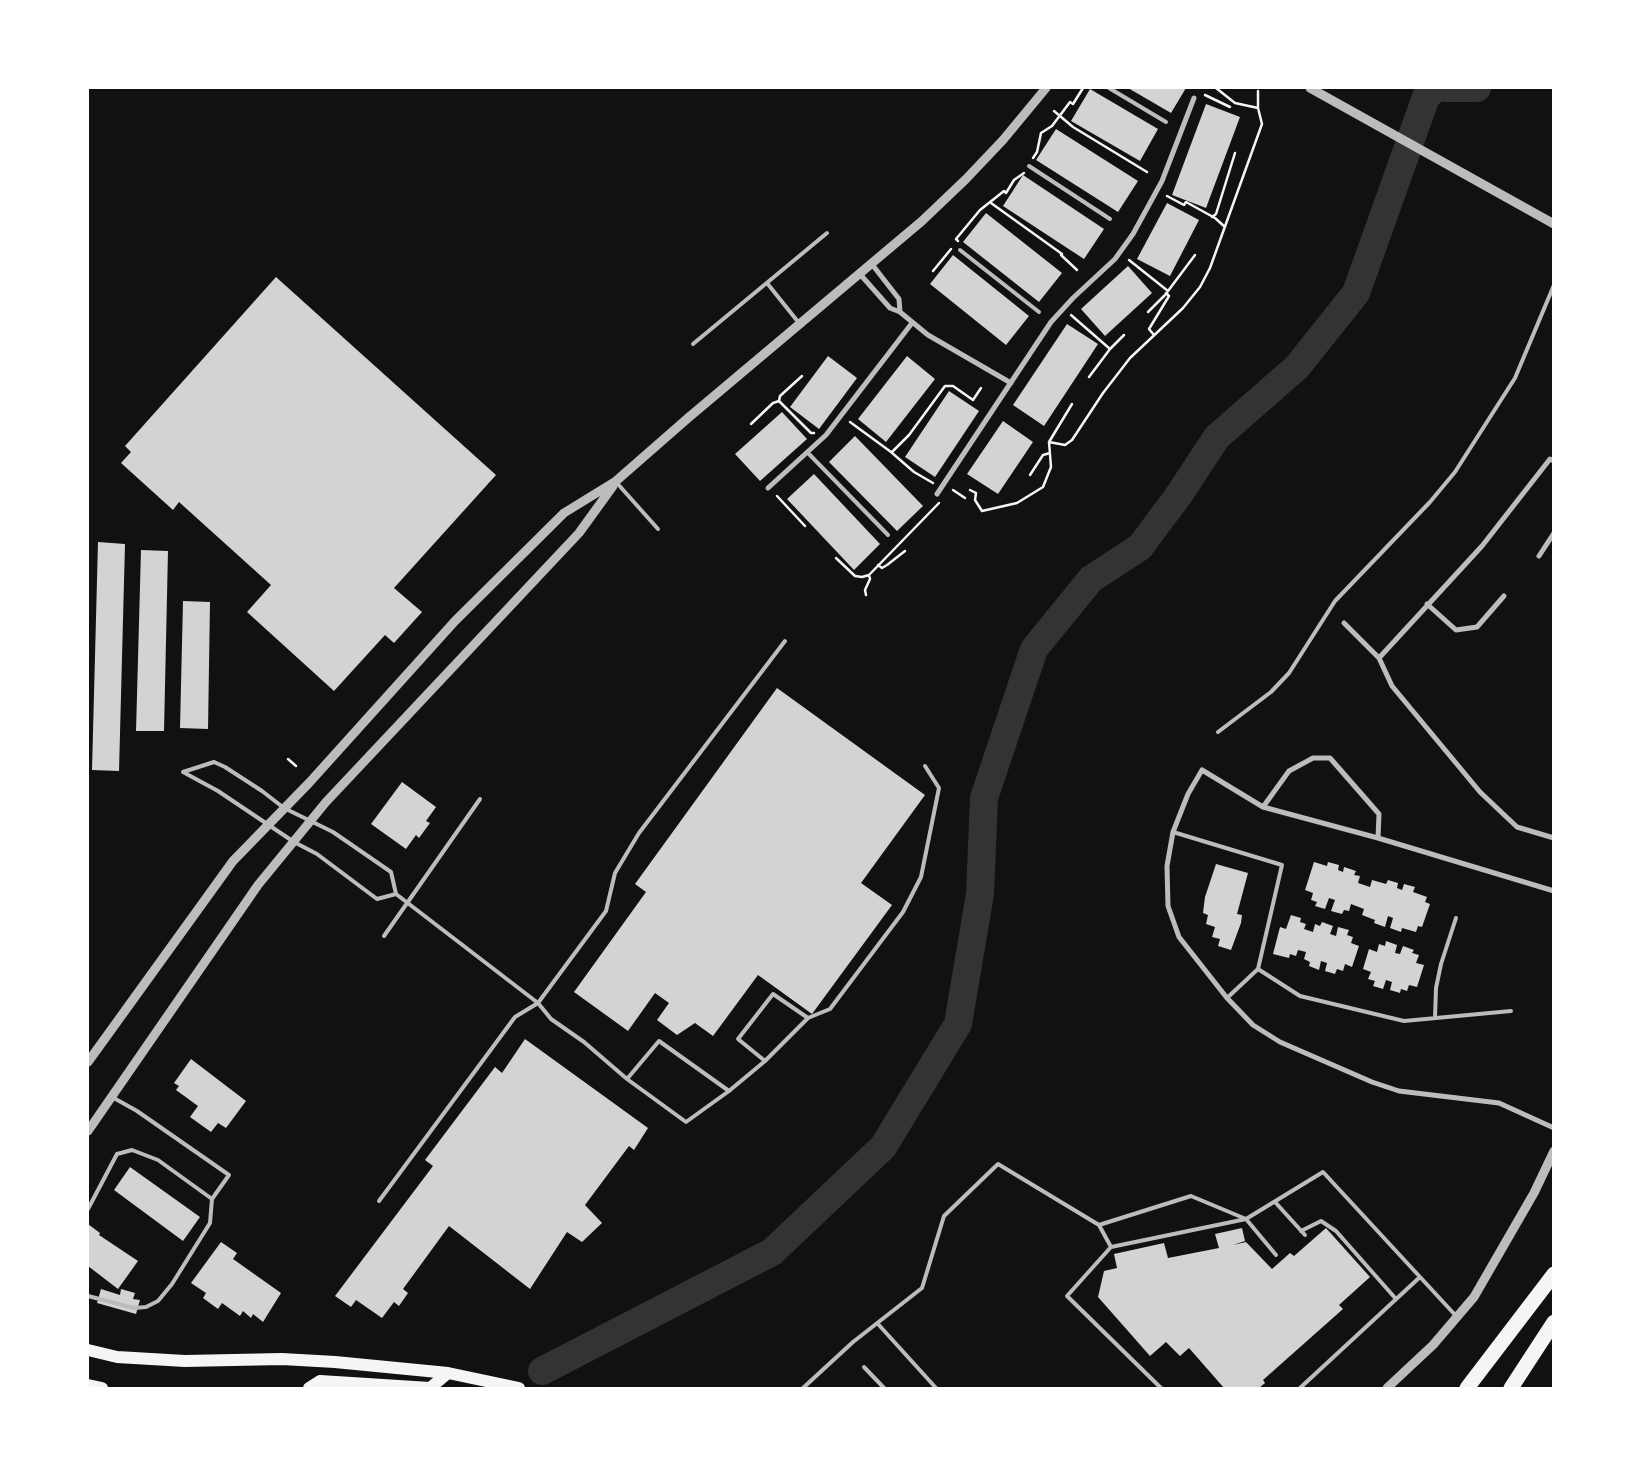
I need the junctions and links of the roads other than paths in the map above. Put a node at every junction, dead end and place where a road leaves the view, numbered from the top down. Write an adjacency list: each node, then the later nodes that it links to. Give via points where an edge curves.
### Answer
1 (1046, 88): 15 (street, via 966,179 922,221)
2 (1109, 88): 5 (lane)
3 (1310, 88): 10 (street)
4 (1194, 98): 7 (street)
5 (1166, 122)
6 (1176, 128): 7 (street)
7 (1182, 132): 13 (street, via 1162,181)
8 (1029, 166): 9 (lane)
9 (1110, 219)
10 (1554, 224)
11 (1128, 231): 13 (street)
12 (827, 233): 17 (lane)
13 (1133, 234): 22 (street, via 1115,259)
14 (960, 250): 20 (lane)
15 (870, 263): 16 (street); 19 (street, via 899,299)
16 (859, 273): 19 (street, via 890,308); 23 (street)
17 (767, 283): 23 (lane); 25 (lane)
18 (1554, 286): 41 (lane, via 1515,378 1455,472 1336,601 1289,673)
19 (900, 312): 24 (street)
20 (1039, 312)
21 (1046, 318): 22 (lane)
22 (1052, 322): 26 (street)
23 (799, 323): 29 (street)
24 (912, 323): 26 (street); 27 (street)
25 (693, 344)
26 (1011, 383): 31 (street)
27 (808, 453): 30 (street); 34 (lane)
28 (1552, 460): 37 (street, via 1482,546)
29 (616, 481): 32 (lane); 45 (street, via 564,513 454,622); 46 (street, via 579,533)
30 (768, 488)
31 (937, 494)
32 (658, 529)
33 (1554, 533): 35 (street)
34 (888, 535)
35 (1539, 556)
36 (1504, 596): 37 (street, via 1477,627 1456,630)
37 (1427, 604): 40 (street)
38 (1344, 623): 40 (street)
39 (785, 641): 59 (lane, via 639,833 615,873 606,911)
40 (1379, 658): 50 (street, via 1392,686 1480,792 1517,827)
41 (1218, 732)
42 (925, 766): 61 (lane, via 939,788 922,877 903,912 830,1009)
43 (480, 800): 54 (lane)
44 (1263, 807): 48 (street, via 1202,770 1188,794); 49 (street); 49 (street, via 1289,771 1313,758 1330,758 1379,814)
45 (284, 808): 46 (lane); 47 (street); 47 (lane, via 214,762 184,772)
46 (311, 821): 51 (street); 53 (lane, via 333,832 391,872)
47 (268, 825): 51 (lane); 63 (street, via 234,861)
48 (1173, 832): 57 (lane, via 1282,865); 58 (street, via 1167,866 1168,906 1179,936)
49 (1378, 838): 52 (street)
50 (1554, 838)
51 (294, 842): 53 (lane, via 317,854 376,899); 67 (street, via 234,918)
52 (1552, 892)
53 (396, 894): 54 (lane)
54 (407, 904): 56 (lane); 59 (lane)
55 (1456, 918): 62 (lane, via 1441,964)
56 (384, 936)
57 (1258, 969): 58 (lane); 62 (lane, via 1300,996 1404,1021)
58 (1227, 998): 68 (street, via 1253,1025 1280,1042 1372,1082 1399,1091 1499,1103)
59 (538, 1003): 65 (lane, via 551,1019); 72 (lane, via 515,1017)
60 (1511, 1011): 62 (lane)
61 (808, 1018): 64 (lane); 64 (lane, via 773,994 738,1039)
62 (1435, 1018)
63 (88, 1062)
64 (765, 1062): 66 (lane)
65 (627, 1079): 66 (lane, via 686,1122); 66 (lane, via 659,1040)
66 (729, 1091)
67 (112, 1097): 69 (street); 71 (lane, via 137,1110 229,1175)
68 (1554, 1128)
69 (88, 1131)
70 (1554, 1151): 85 (street, via 1534,1193 1474,1298)
71 (212, 1199): 74 (lane, via 158,1160 132,1150 117,1154); 83 (lane, via 210,1223 158,1301 134,1308)
72 (379, 1201)
73 (1275, 1202): 75 (lane); 77 (lane); 82 (lane, via 1322,1172)
74 (88, 1209)
75 (1246, 1219): 76 (lane, via 1191,1196); 79 (lane); 80 (lane)
76 (1100, 1225): 79 (lane); 87 (lane, via 998,1164 944,1216 922,1288)
77 (1301, 1231): 78 (lane); 84 (lane, via 1321,1221 1336,1230)
78 (1304, 1235)
79 (1111, 1247): 100 (lane, via 1068,1296)
80 (1276, 1255)
81 (1554, 1274): 103 (highway)
82 (1420, 1277): 84 (lane); 85 (lane)
83 (88, 1296)
84 (1396, 1299): 101 (lane)
85 (1457, 1317): 102 (street, via 1434,1345)
86 (1554, 1322): 104 (highway)
87 (878, 1324): 97 (lane, via 853,1342); 99 (lane)
88 (88, 1342): 90 (main road)
89 (88, 1350): 90 (main road)
90 (132, 1358): 92 (main road, via 185,1361 282,1359)
91 (864, 1367): 98 (lane)
92 (448, 1373): 95 (main road, via 430,1388 320,1381); 96 (main road)
93 (88, 1385): 94 (main road)
94 (102, 1388)
95 (309, 1388)
96 (519, 1388)
97 (803, 1388)
98 (884, 1388)
99 (936, 1388)
100 (1161, 1388)
101 (1300, 1388)
102 (1388, 1388)
103 (1467, 1388)
104 (1511, 1388)

